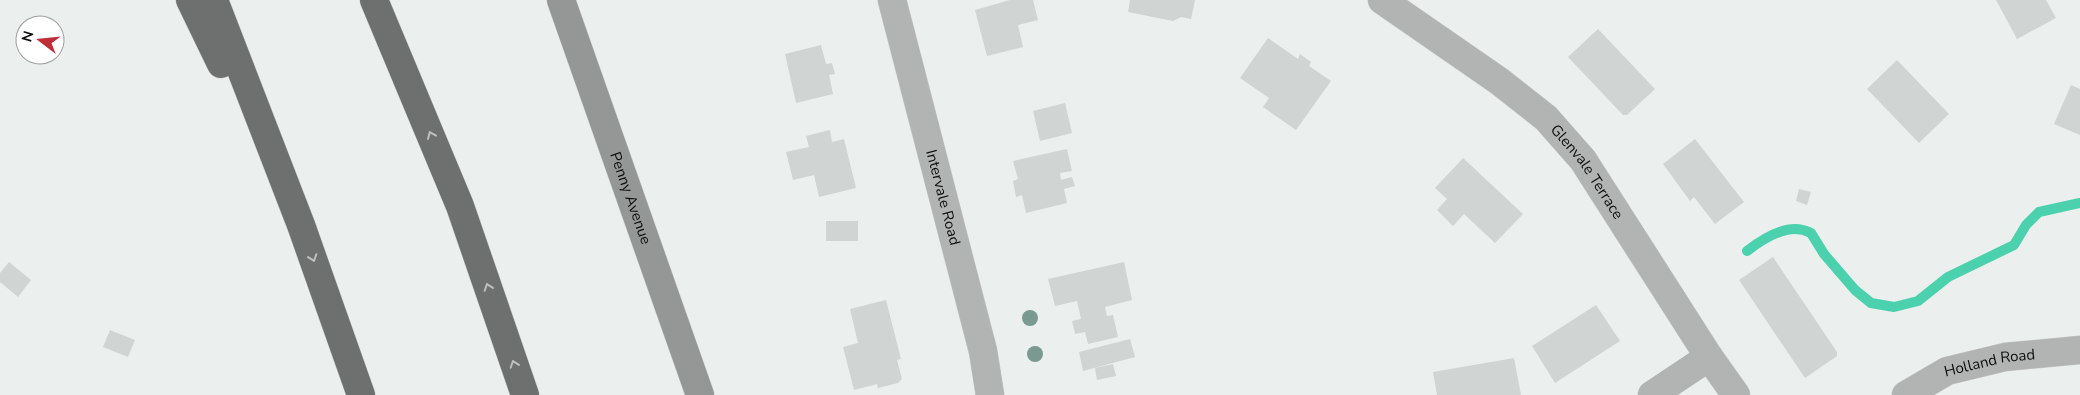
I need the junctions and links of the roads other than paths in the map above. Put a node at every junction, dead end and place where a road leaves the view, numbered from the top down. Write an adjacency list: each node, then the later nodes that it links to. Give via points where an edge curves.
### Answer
1 (190, 0): 7 (highway)
2 (214, 0): 7 (highway)
3 (374, 0): 11 (highway, one-way to 3, via 460,206)
4 (561, 0): 12 (main road, Penny Avenue)
5 (892, 0): 13 (street, Intervale Road, via 983,351)
6 (1382, 0): 9 (street, Glenvale Terrace, via 1546,118 1583,160)
7 (301, 225): 10 (highway, one-way to 10)
8 (2080, 350): 16 (street, Holland Road, via 2005,357 1947,371)
9 (1709, 357): 14 (street); 15 (street, Glenvale Terrace)
10 (361, 395)
11 (525, 395)
12 (700, 395)
13 (990, 395)
14 (1652, 395)
15 (1736, 395)
16 (1906, 395)

